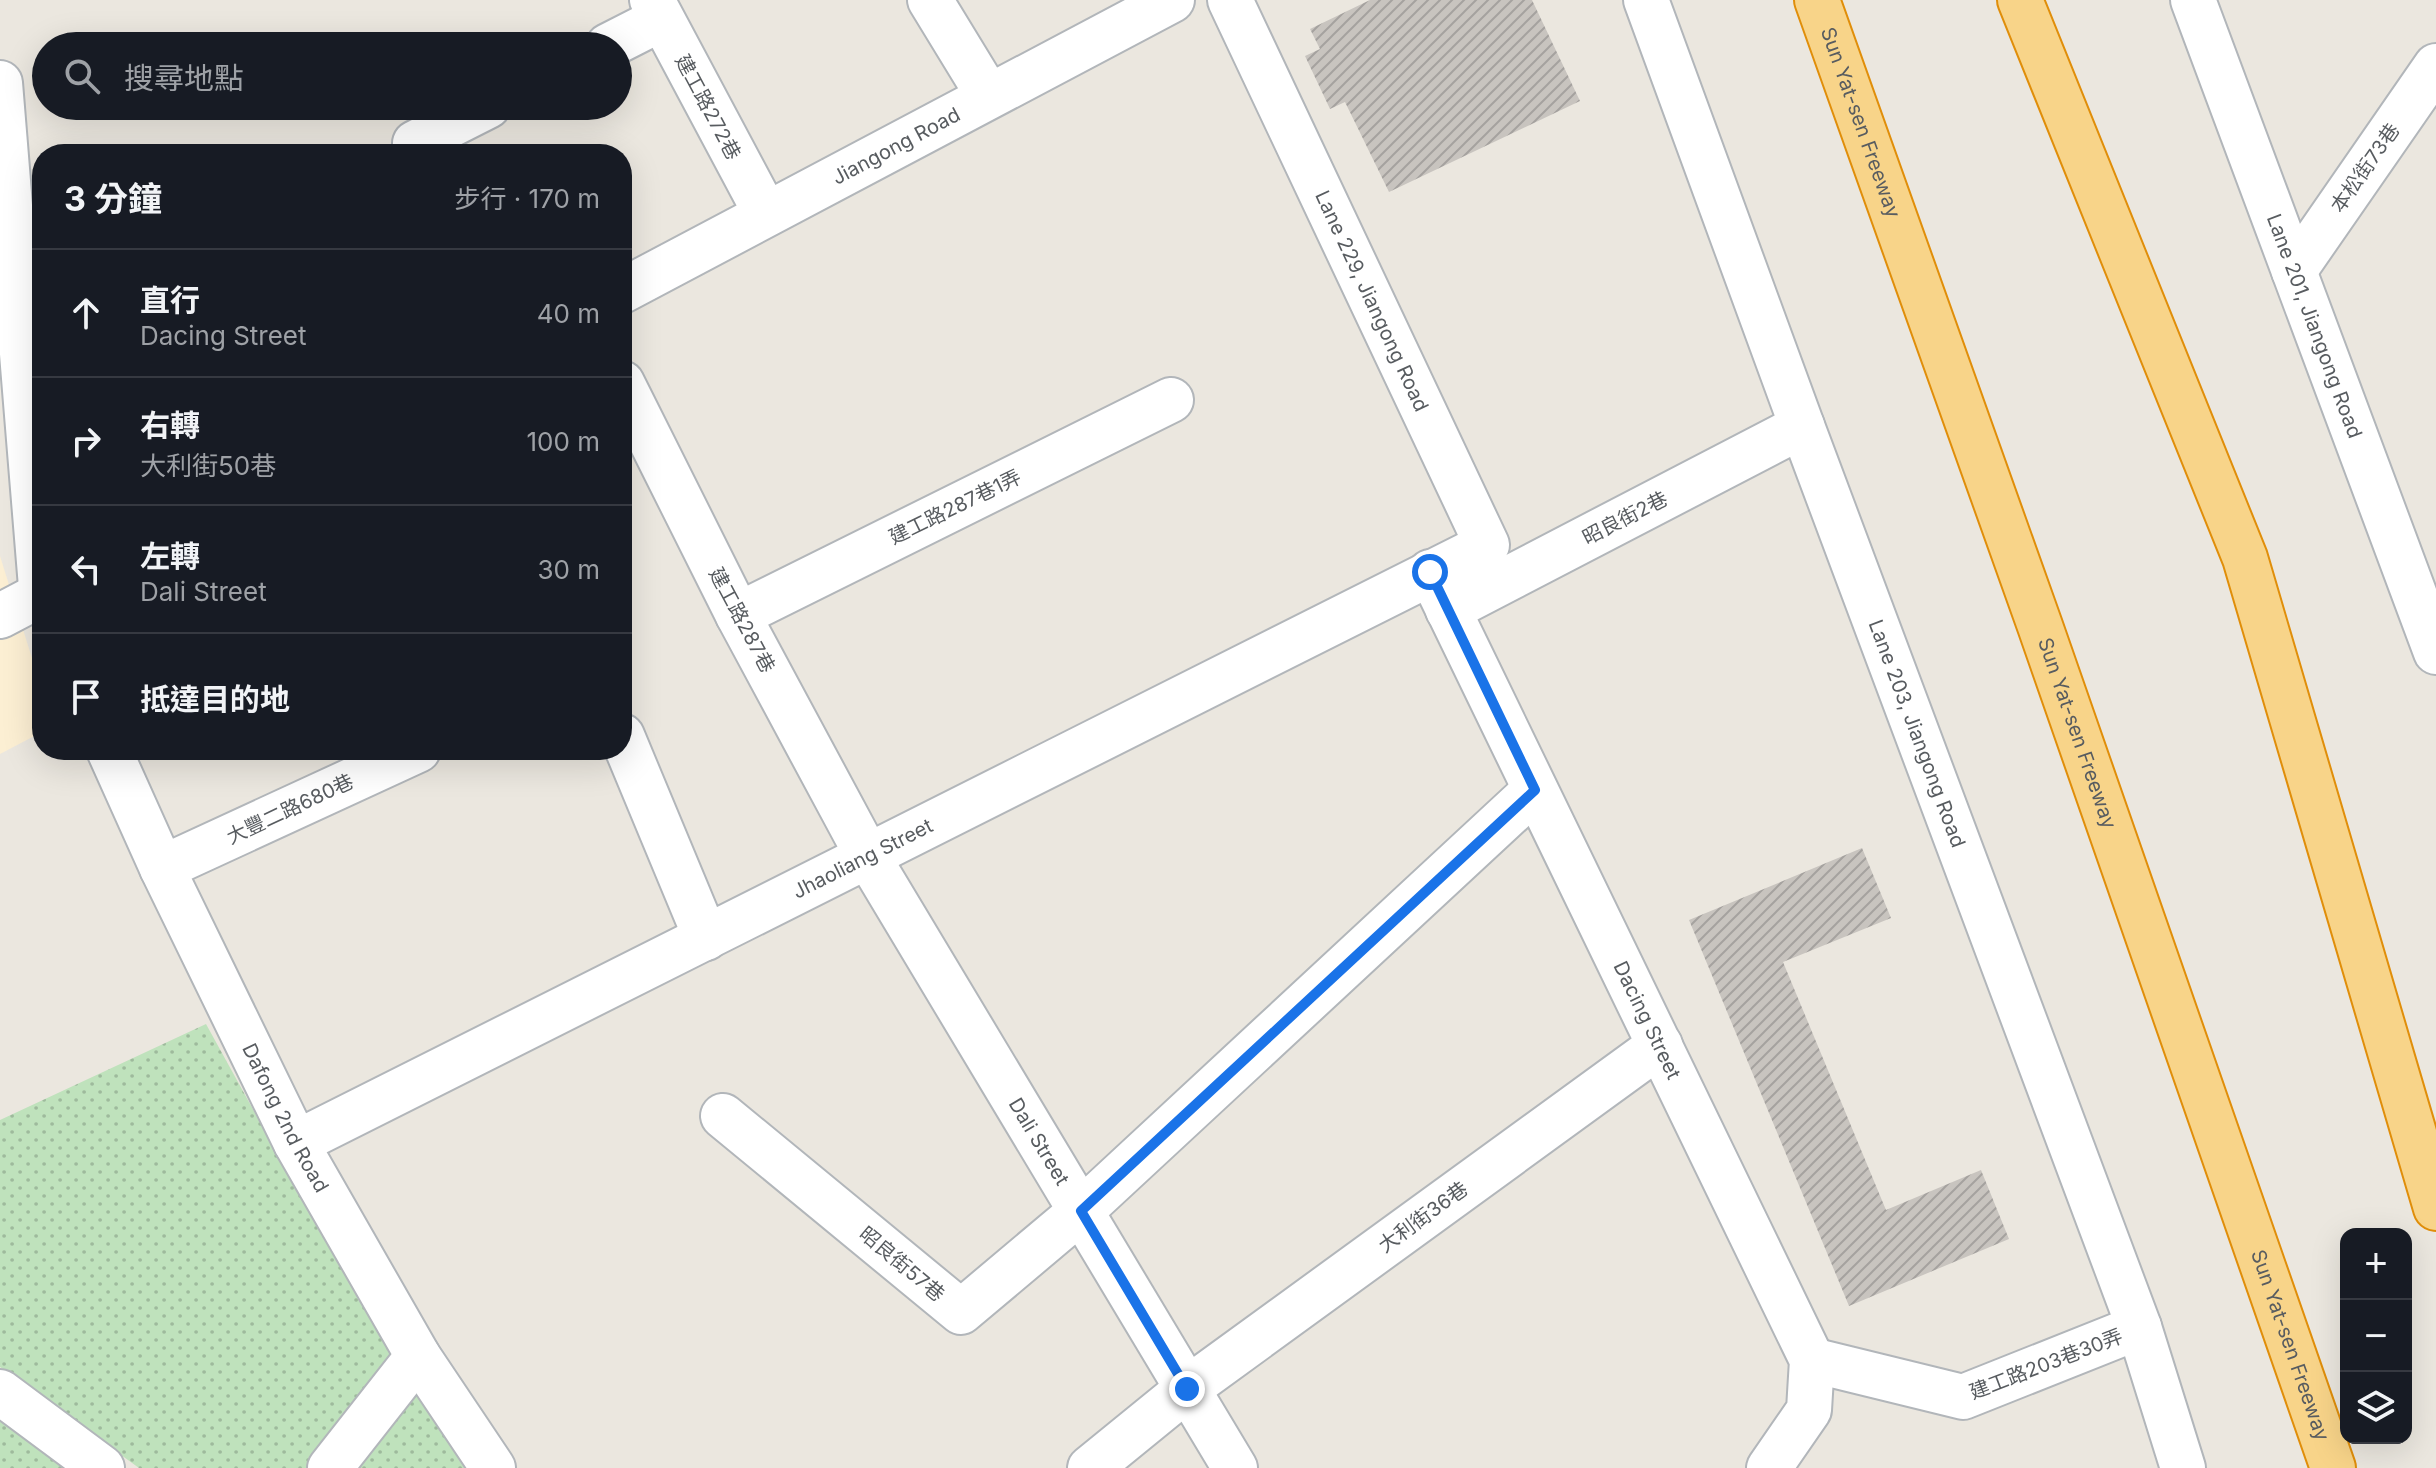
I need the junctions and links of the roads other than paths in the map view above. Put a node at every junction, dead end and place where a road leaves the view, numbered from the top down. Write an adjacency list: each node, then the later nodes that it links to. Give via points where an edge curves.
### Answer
1 (930, 0): 12 (street)
2 (1172, 0): 12 (street, Jiangong Road)
3 (1230, 0): 22 (street, Lane 229, Jiangong Road, via 1487,545)
4 (1646, 0): 20 (street, Lane 203, Jiangong Road)
5 (1817, 0): 51 (highway, Sun Yat-sen Freeway)
6 (2020, 0): 37 (highway, via 2245,558)
7 (2193, 0): 16 (street, Lane 201, Jiangong Road)
8 (657, 10): 9 (street); 15 (street, 建工路272巷)
9 (627, 32)
10 (2436, 66): 16 (street, 本松街73巷)
11 (0, 83): 21 (street)
12 (988, 95): 15 (street, Jiangong Road)
13 (460, 120): 14 (street)
14 (415, 143)
15 (766, 214): 17 (street, Jiangong Road)
16 (2294, 271): 26 (street, Lane 201, Jiangong Road)
17 (632, 286)
18 (1171, 400): 24 (street, 建工路287巷1弄)
19 (632, 403): 24 (street, 建工路287巷)
20 (1802, 426): 22 (street, 昭良街2巷); 39 (street, Lane 203, Jiangong Road)
21 (32, 483)
22 (1439, 591): 30 (street, Dacing Street); 31 (street, Jhaoliang Street)
23 (32, 600): 25 (street)
24 (738, 615): 31 (street, 建工路287巷)
25 (0, 616)
26 (2436, 652)
27 (113, 760): 32 (street, Dafong 2nd Road)
28 (396, 760): 32 (street, 大豐二路680巷)
29 (632, 760): 33 (street)
30 (1535, 790): 34 (street, Dacing Street); 38 (street)
31 (867, 855): 33 (street, Jhaoliang Street); 38 (street, Dali Street)
32 (162, 868): 36 (street, Dafong 2nd Road)
33 (706, 938): 36 (street, Jhaoliang Street)
34 (1660, 1045): 41 (street, Dacing Street); 42 (street, 大利街36巷)
35 (723, 1116): 38 (street, 昭良街57巷, via 961,1312)
36 (296, 1143): 40 (street, Dafong 2nd Road)
37 (2436, 1208)
38 (1081, 1211): 42 (street, Dali Street)
39 (2139, 1327): 41 (street, 建工路203巷30弄, via 1963,1397); 50 (street, Lane 203, Jiangong Road)
40 (418, 1356): 45 (street); 46 (street, Dafong 2nd Road)
41 (1812, 1360): 49 (street, Dacing Street, via 1809,1410)
42 (1187, 1389): 47 (street, 大利街36巷); 48 (street, Dali Street)
43 (0, 1392): 44 (street)
44 (102, 1468)
45 (330, 1468)
46 (493, 1468)
47 (1090, 1468)
48 (1235, 1468)
49 (1769, 1468)
50 (2183, 1468)
51 (2333, 1468)

